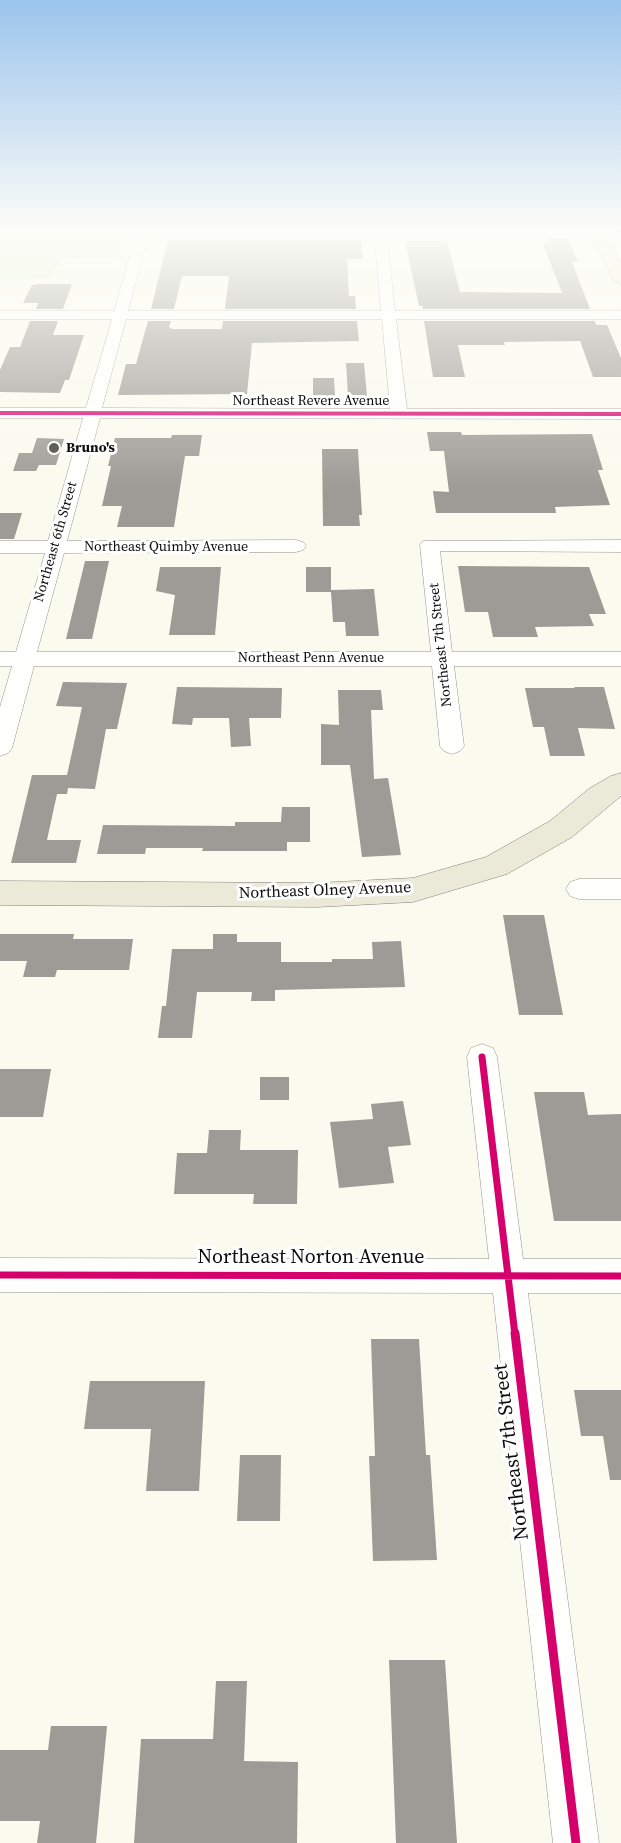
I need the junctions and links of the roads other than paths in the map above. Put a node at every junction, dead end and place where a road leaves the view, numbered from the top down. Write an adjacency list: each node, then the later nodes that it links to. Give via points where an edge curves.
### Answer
1 (119, 318): 4 (street, Northeast 6th Street)
2 (389, 318): 5 (street)
3 (0, 413): 4 (street, Northeast Revere Avenue)
4 (94, 413): 5 (street, Northeast Revere Avenue); 10 (street, Northeast 6th Street)
5 (399, 414): 6 (street, Northeast Revere Avenue)
6 (621, 414)
7 (296, 546): 10 (street, Northeast Quimby Avenue)
8 (621, 546): 11 (street, Northeast 7th Street, via 430,545)
9 (0, 547): 10 (street, Northeast Quimby Avenue)
10 (54, 547): 13 (street, Northeast 6th Street)
11 (442, 658): 13 (street, Northeast Penn Avenue); 14 (street, Northeast Penn Avenue); 15 (street, Northeast 7th Street)
12 (0, 659): 13 (street, Northeast Penn Avenue)
13 (23, 659): 16 (street, Northeast 6th Street)
14 (621, 659)
15 (452, 746)
16 (0, 748)
17 (621, 783): 20 (main road, Northeast Olney Avenue, via 561,830 496,866 413,890 317,895)
18 (579, 889): 19 (street)
19 (621, 889)
20 (0, 893)
21 (482, 1057): 23 (street, Northeast 7th Street)
22 (0, 1275): 23 (street, Northeast Norton Avenue)
23 (507, 1275): 24 (street, Northeast Norton Avenue); 25 (street, Northeast 7th Street)
24 (621, 1275)
25 (576, 1843)

